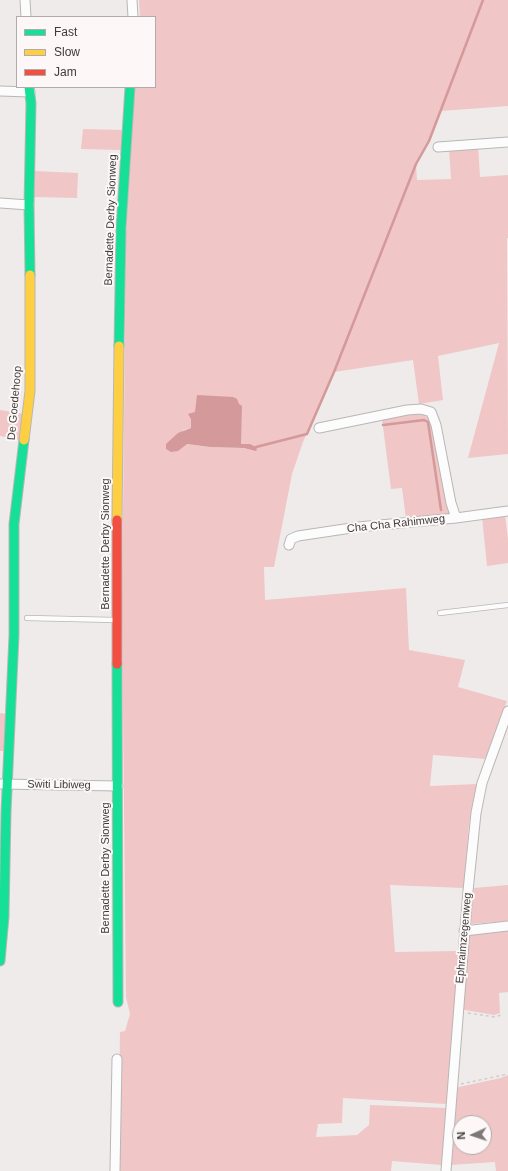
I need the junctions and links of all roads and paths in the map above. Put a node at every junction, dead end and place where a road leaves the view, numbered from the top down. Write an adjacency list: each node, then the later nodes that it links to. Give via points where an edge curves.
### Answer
1 (25, 0): 3 (street)
2 (132, 0): 4 (street)
3 (26, 16)
4 (133, 16)
5 (130, 88): 19 (street, Bernadette Derby Sionweg, via 121,228)
6 (30, 89): 7 (street); 11 (street, De Goedehoop)
7 (0, 91)
8 (508, 142): 9 (street)
9 (438, 147)
10 (0, 203): 11 (street)
11 (29, 205): 21 (street, De Goedehoop, via 30,391 14,524 14,635)
12 (319, 428): 14 (street, via 407,410 421,409 431,412)
13 (508, 511): 14 (street, Cha Cha Rahimweg)
14 (456, 518): 15 (street, Cha Cha Rahimweg, via 298,536 291,540)
15 (289, 545)
16 (508, 605): 17 (lane)
17 (440, 613)
18 (27, 618): 19 (lane)
19 (118, 620): 22 (street, Bernadette Derby Sionweg)
20 (508, 710): 24 (street, Ephraimzegenweg, via 482,783 476,812)
21 (4, 784): 22 (street, Switi Libiweg); 25 (street, De Goedehoop, via 4,917)
22 (118, 786): 26 (street, Bernadette Derby Sionweg)
23 (508, 926): 24 (street)
24 (464, 931): 27 (street, Ephraimzegenweg)
25 (0, 961)
26 (118, 1002)
27 (458, 1012): 28 (path); 31 (street, Ephraimzegenweg)
28 (501, 1016)
29 (117, 1059): 32 (street)
30 (508, 1074): 31 (path)
31 (452, 1086): 33 (street, Ephraimzegenweg)
32 (115, 1171)
33 (446, 1171)

